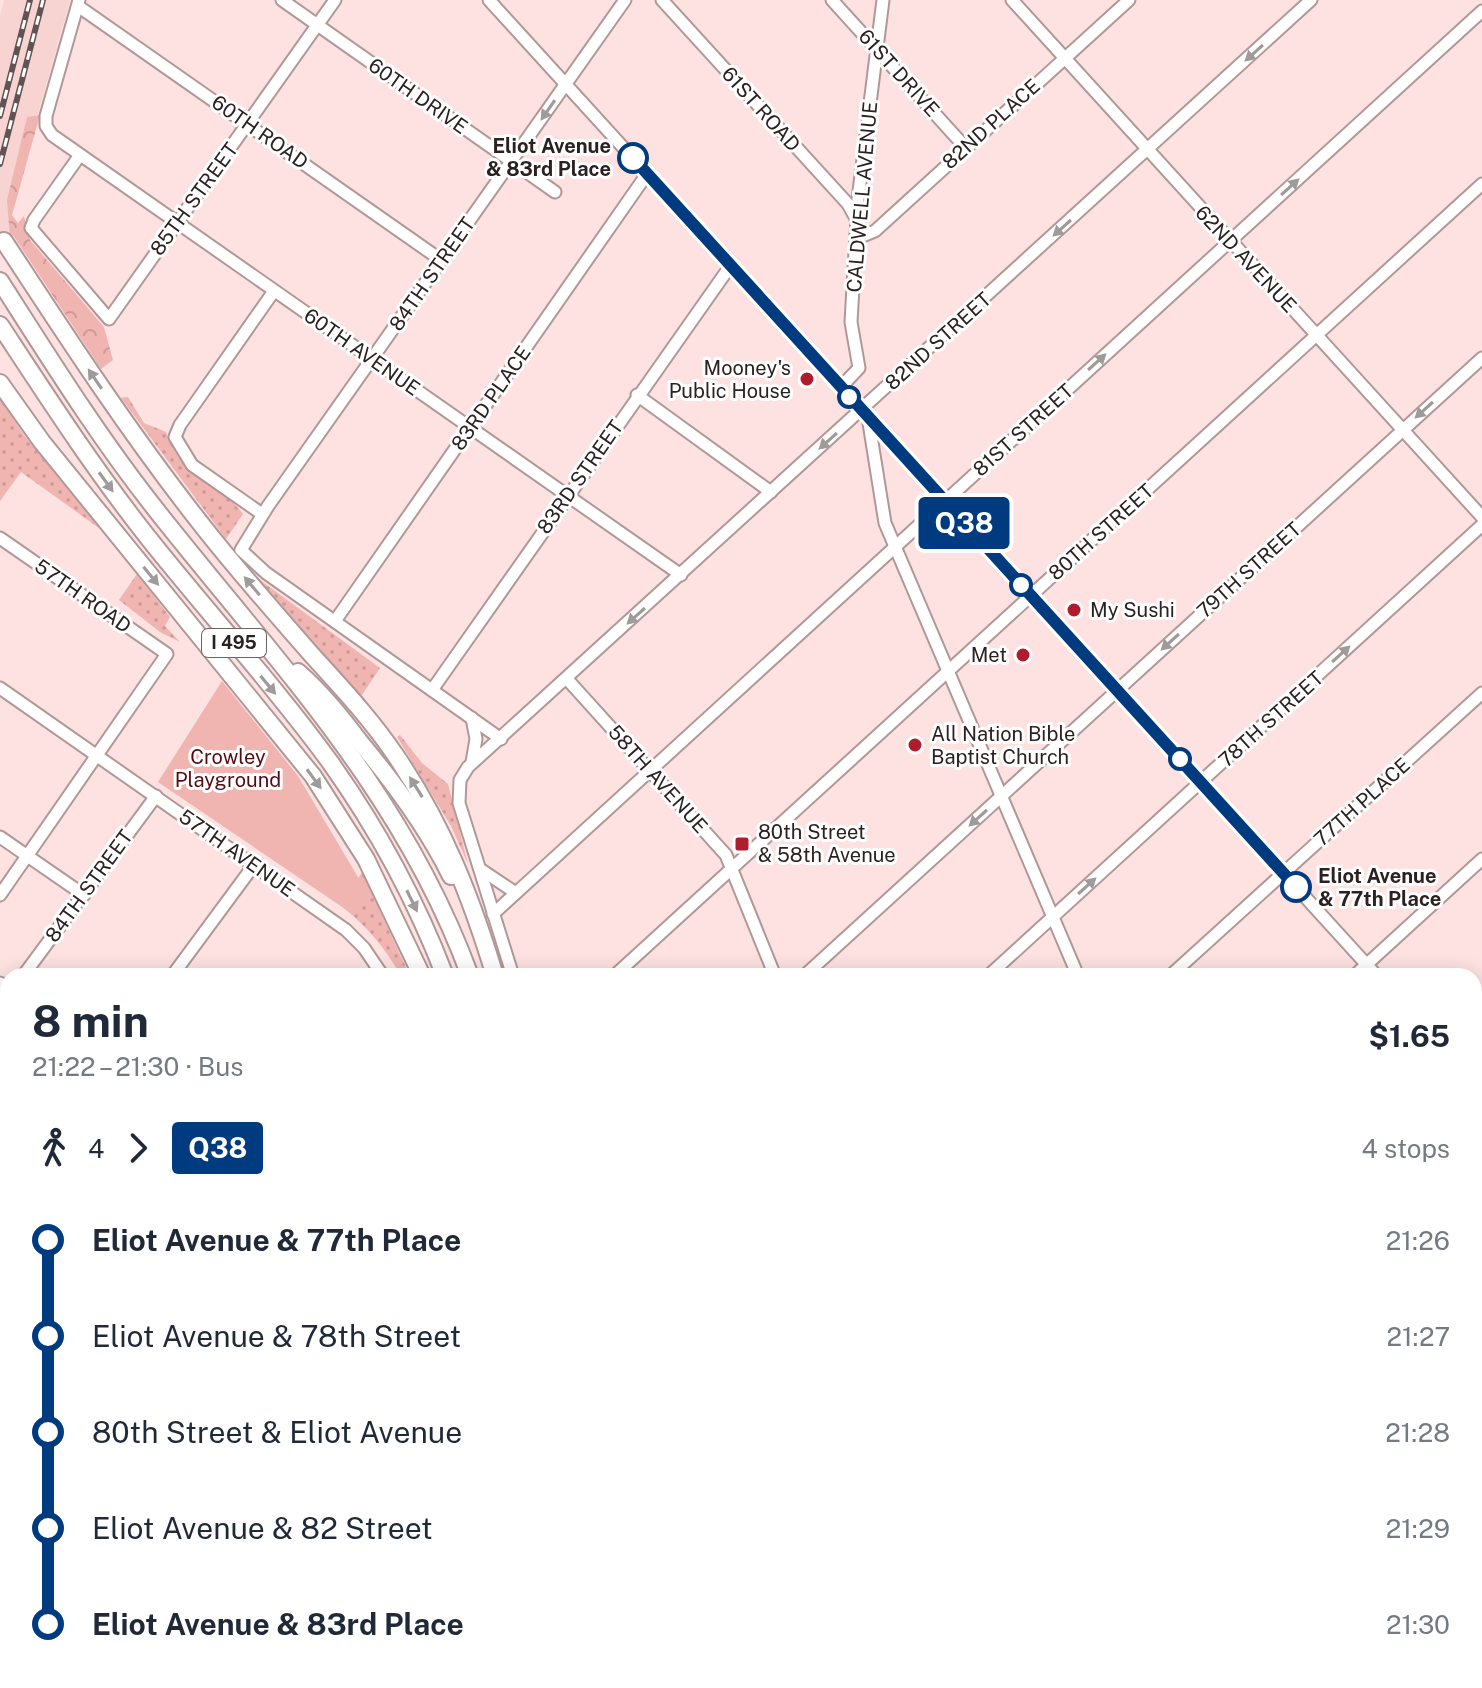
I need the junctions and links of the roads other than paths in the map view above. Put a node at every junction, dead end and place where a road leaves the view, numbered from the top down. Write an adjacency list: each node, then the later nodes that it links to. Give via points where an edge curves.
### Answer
1 (282, 0): 13 (street, 60TH DRIVE)
2 (335, 0): 13 (street, 85TH STREET)
3 (489, 0): 16 (street)
4 (625, 0): 16 (street, 84TH STREET)
5 (662, 0): 25 (street, 61ST ROAD)
6 (832, 0): 14 (street, 61ST DRIVE)
7 (883, 0): 14 (street, CALDWELL AVENUE)
8 (1012, 0): 15 (street, 62ND AVENUE)
9 (1129, 0): 15 (street, 82ND PLACE)
10 (1311, 0): 19 (street, 82ND STREET, one-way to 19)
11 (79, 3): 17 (street, 60TH ROAD); 20 (street, 60TH AVENUE, via 46,126)
12 (1482, 11): 28 (street, 81ST STREET, one-way to 12)
13 (317, 26): 17 (street, 85TH STREET); 21 (street, 60TH DRIVE)
14 (877, 49): 18 (street, 61ST DRIVE); 25 (street, CALDWELL AVENUE)
15 (1065, 58): 18 (street, 82ND PLACE); 19 (street, 62ND AVENUE)
16 (566, 84): 21 (street, 84TH STREET, one-way to 21); 22 (street)
17 (249, 123): 26 (street, 85TH STREET); 29 (street, 60TH ROAD)
18 (965, 147): 25 (street, 82ND PLACE, via 875,231 865,235)
19 (1147, 150): 28 (street, 62ND AVENUE); 40 (street, 82ND STREET, one-way to 40)
20 (80, 155): 26 (street, 60TH AVENUE); 26 (street, 85TH STREET, via 31,228 109,319)
21 (512, 161): 24 (street, 60TH DRIVE); 29 (street, 84TH STREET)
22 (647, 174): 30 (street); 41 (street, 83RD PLACE)
23 (1482, 184): 34 (street, 80TH STREET)
24 (555, 192)
25 (857, 220): 38 (street, CALDWELL AVENUE, via 851,322 859,368)
26 (177, 223): 32 (street, 60TH AVENUE)
27 (4, 241): 81 (highway, one-way to 27, via 448,844 395,754 185,504)
28 (1230, 241): 34 (street, 62ND AVENUE); 45 (street, 81ST STREET, one-way to 28)
29 (441, 260): 36 (street, 84TH STREET)
30 (731, 265): 38 (street); 39 (street, 83RD STREET)
31 (0, 281): 54 (highway, I 495, via 116,457)
32 (274, 291): 36 (street, 60TH AVENUE); 46 (street, via 175,437 192,465)
33 (0, 325): 87 (highway, I 495, one-way to 87, via 113,492 351,794 408,891)
34 (1316, 335): 42 (street, 62ND AVENUE); 52 (street, 80TH STREET)
35 (1482, 358): 42 (street, 79TH STREET, one-way to 42)
36 (372, 360): 41 (street, 60TH AVENUE); 46 (street, 84TH STREET)
37 (0, 383): 86 (highway, one-way to 86, via 50,453 313,776 366,859)
38 (841, 387): 40 (street)
39 (637, 395): 43 (street); 44 (street, 83RD STREET)
40 (865, 414): 43 (street, 82ND STREET, one-way to 43); 45 (street); 50 (street, via 885,523)
41 (471, 427): 44 (street, 60TH AVENUE); 53 (street, 83RD PLACE)
42 (1402, 430): 47 (street, 62ND AVENUE); 59 (street, 79TH STREET, one-way to 59)
43 (771, 492): 51 (street, 82ND STREET)
44 (568, 495): 51 (street, 60TH AVENUE); 58 (street, 83RD STREET)
45 (944, 501): 50 (street, 81ST STREET); 52 (street)
46 (262, 514): 53 (street, 84TH STREET, via 241,550)
47 (1482, 517)
48 (1482, 525): 66 (street, 78TH STREET, one-way to 48)
49 (0, 538): 63 (street, 57TH ROAD, via 167,654)
50 (895, 546): 55 (street); 65 (street, 81ST STREET)
51 (681, 575): 56 (street, 82ND STREET, one-way to 56)
52 (1031, 596): 55 (street, 80TH STREET); 59 (street)
53 (335, 621): 58 (street)
54 (263, 641): 81 (highway, via 319,691 389,777 427,833); 88 (highway, I 495, via 379,794 436,896)
55 (948, 672): 68 (street); 74 (street, 80TH STREET)
56 (567, 679): 62 (street, 82ND STREET); 65 (street, 58TH AVENUE)
57 (0, 688): 63 (street, 57TH AVENUE)
58 (432, 690): 61 (street)
59 (1117, 691): 66 (street); 68 (street, 79TH STREET)
60 (1482, 693): 75 (street, 77TH PLACE)
61 (472, 718): 62 (street); 64 (street)
62 (501, 739): 64 (street, 82ND STREET)
63 (96, 755): 67 (street, 57TH AVENUE); 70 (street)
64 (472, 762): 73 (street, 82ND STREET, via 460,780 459,803)
65 (651, 770): 74 (street, 58TH AVENUE, via 726,855); 76 (street, 81ST STREET)
66 (1201, 782): 75 (street); 80 (street, 78TH STREET, one-way to 66)
67 (156, 796): 72 (street, 57TH AVENUE); 78 (street, 84TH STREET)
68 (1002, 796): 80 (street); 93 (street, 79TH STREET, one-way to 93)
69 (0, 837): 70 (street)
70 (28, 856): 77 (street); 78 (street)
71 (1482, 859): 82 (street)
72 (254, 865): 84 (street); 85 (street, 57TH AVENUE, via 346,930)
73 (479, 869): 76 (street); 79 (street)
74 (732, 869): 91 (street, 80TH STREET); 92 (street, 58TH AVENUE)
75 (1284, 874): 82 (street); 96 (street, 77TH PLACE)
76 (516, 893): 79 (street, 81ST STREET)
77 (0, 895)
78 (84, 895): 83 (street, 84TH STREET)
79 (493, 914): 90 (street)
80 (1053, 916): 94 (street, 78TH STREET); 95 (street)
81 (482, 934): 89 (highway)
82 (1366, 964): 97 (street); 98 (street)
83 (29, 968)
84 (178, 968)
85 (378, 968)
86 (418, 968)
87 (442, 968)
88 (467, 968)
89 (493, 968)
90 (510, 968)
91 (623, 968)
92 (772, 968)
93 (813, 968)
94 (997, 968)
95 (1075, 968)
96 (1179, 968)
97 (1362, 968)
98 (1370, 968)

